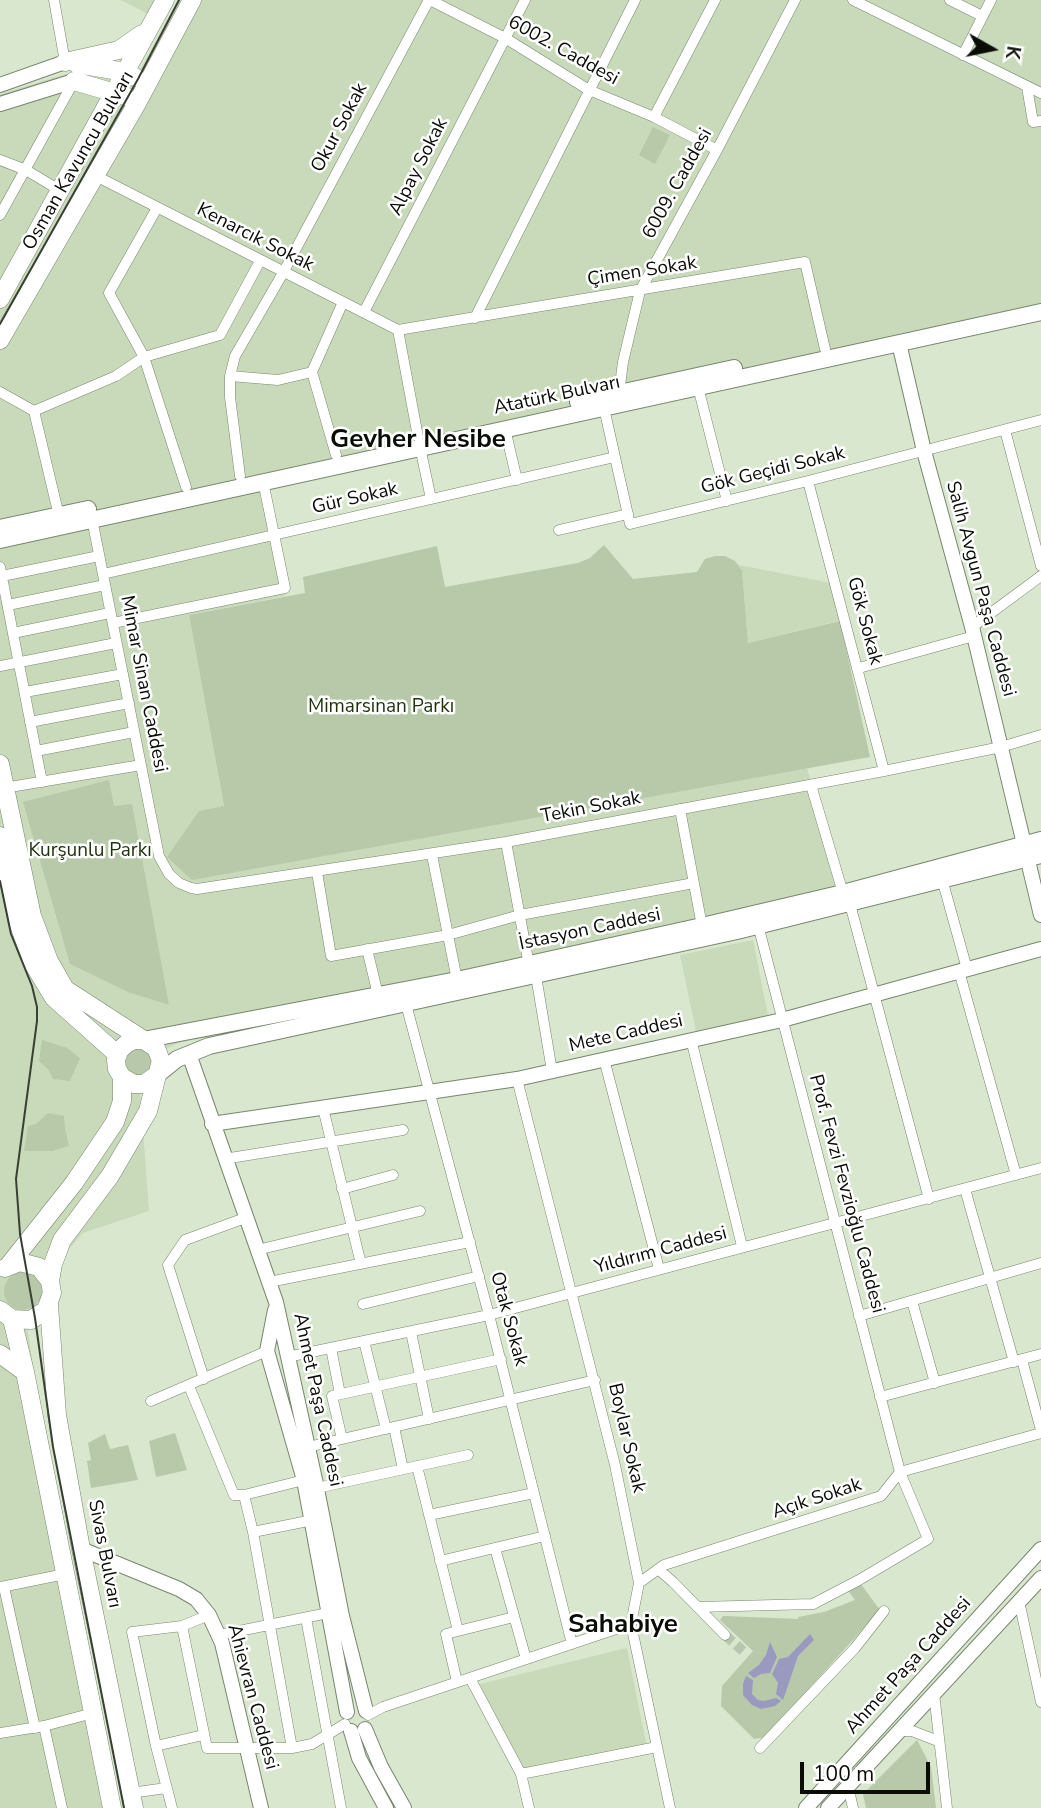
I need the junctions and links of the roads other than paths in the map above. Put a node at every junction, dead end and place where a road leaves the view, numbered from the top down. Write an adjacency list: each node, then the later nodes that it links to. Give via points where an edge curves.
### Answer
1 (54, 0): 16 (street)
2 (165, 0): 13 (highway, Osman Kavuncu Bulvarı)
3 (192, 0): 19 (highway, Osman Kavuncu Bulvarı)
4 (429, 0): 14 (street, 6002. Caddesi); 37 (street, Okur Sokak)
5 (525, 0): 14 (street, Alpay Sokak)
6 (635, 0): 22 (street)
7 (715, 0): 27 (street)
8 (795, 0): 29 (street, 6009. Caddesi)
9 (853, 0): 15 (street)
10 (950, 0): 12 (street)
11 (991, 0): 12 (street)
12 (982, 16): 15 (street)
13 (149, 28): 16 (highway, via 119,50); 17 (highway, Osman Kavuncu Bulvarı)
14 (505, 38): 22 (street, 6002. Caddesi); 43 (street, Alpay Sokak)
15 (963, 55): 21 (street)
16 (65, 62): 17 (highway); 20 (street)
17 (125, 72): 19 (highway); 23 (highway, Osman Kavuncu Bulvarı)
18 (74, 81): 23 (highway); 26 (street); 31 (street)
19 (147, 84): 25 (highway, Osman Kavuncu Bulvarı)
20 (0, 85)
21 (1027, 87): 24 (street); 28 (street, via 1033,122)
22 (589, 90): 27 (street, 6002. Caddesi); 45 (street)
23 (115, 91): 25 (highway); 33 (highway, Osman Kavuncu Bulvarı)
24 (1041, 93)
25 (138, 101): 32 (highway, Osman Kavuncu Bulvarı)
26 (0, 104)
27 (654, 117): 29 (street, 6002. Caddesi)
28 (1041, 121)
29 (718, 150): 39 (street, 6009. Caddesi)
30 (0, 160): 31 (street)
31 (26, 170): 33 (street); 35 (street)
32 (96, 176): 34 (street, Kenarcık Sokak); 47 (highway, Osman Kavuncu Bulvarı)
33 (61, 191): 38 (highway, Osman Kavuncu Bulvarı)
34 (157, 208): 36 (street, Kenarcık Sokak); 50 (street, via 109,293)
35 (0, 215)
36 (260, 261): 37 (street, Kenarcık Sokak); 50 (street, via 220,335)
37 (284, 273): 42 (street, Kenarcık Sokak); 52 (street, Okur Sokak, via 234,356)
38 (6, 274): 40 (highway, Osman Kavuncu Bulvarı)
39 (640, 290): 45 (street, Çimen Sokak); 49 (street, Çimen Sokak, via 804,262); 55 (street, 6009. Caddesi)
40 (0, 299)
41 (1041, 301): 49 (main road, Atatürk Bulvarı)
42 (343, 302): 43 (street, Kenarcık Sokak); 51 (street)
43 (364, 312): 46 (street, Kenarcık Sokak)
44 (1041, 312): 48 (main road, Atatürk Bulvarı)
45 (475, 317): 46 (street, Çimen Sokak)
46 (398, 330): 61 (street)
47 (0, 340)
48 (899, 343): 53 (main road, Atatürk Bulvarı); 62 (street, Salih Avgun Paşa Caddesi)
49 (825, 349): 55 (main road, Atatürk Bulvarı)
50 (144, 357): 57 (street, via 116,376); 69 (street)
51 (312, 372): 52 (street, via 278,380); 63 (street)
52 (230, 376): 65 (street)
53 (698, 387): 56 (main road, Atatürk Bulvarı); 71 (street)
54 (0, 392): 57 (street)
55 (619, 393): 61 (main road, Atatürk Bulvarı)
56 (604, 408): 59 (main road, Atatürk Bulvarı); 64 (street)
57 (34, 411): 72 (street)
58 (1041, 421): 60 (street, Gök Geçidi Sokak)
59 (505, 429): 61 (main road, Atatürk Bulvarı); 66 (street)
60 (1005, 430): 62 (street, Gök Geçidi Sokak); 80 (street)
61 (419, 442): 63 (main road, Atatürk Bulvarı); 67 (main road, Atatürk Bulvarı); 70 (street)
62 (924, 451): 68 (street, Gök Geçidi Sokak); 86 (street, Salih Avgun Paşa Caddesi)
63 (336, 455): 65 (main road, Atatürk Bulvarı)
64 (615, 457): 66 (street, Gür Sokak); 74 (street)
65 (240, 476): 69 (main road, Atatürk Bulvarı)
66 (517, 480): 70 (street, Gür Sokak)
67 (263, 481): 73 (main road, Atatürk Bulvarı); 77 (street)
68 (808, 481): 71 (street, Gök Geçidi Sokak); 91 (street, Gök Sokak)
69 (186, 487): 72 (main road, Atatürk Bulvarı)
70 (431, 499): 77 (street, Gür Sokak)
71 (727, 501): 74 (street, Gök Geçidi Sokak)
72 (59, 516): 75 (main road, Atatürk Bulvarı)
73 (92, 519): 78 (main road, Atatürk Bulvarı); 79 (street, Mimar Sinan Caddesi)
74 (629, 519): 76 (street, Gök Geçidi Sokak)
75 (0, 527)
76 (559, 530)
77 (274, 535): 83 (street, Gür Sokak); 85 (street, via 285,588)
78 (0, 540)
79 (99, 556): 81 (street); 83 (street, Mimar Sinan Caddesi)
80 (1041, 566)
81 (1, 571): 84 (street)
82 (1041, 576): 86 (street)
83 (104, 579): 84 (street, Gür Sokak); 85 (street, Mimar Sinan Caddesi)
84 (8, 605): 87 (street)
85 (111, 618): 87 (street); 88 (street, Mimar Sinan Caddesi)
86 (973, 632): 91 (street); 98 (street, Salih Avgun Paşa Caddesi)
87 (13, 633): 89 (street)
88 (116, 643): 89 (street); 92 (street, Mimar Sinan Caddesi)
89 (19, 662): 90 (street); 93 (street)
90 (0, 666)
91 (859, 668): 102 (street, Gök Sokak)
92 (123, 674): 93 (street); 94 (street, Mimar Sinan Caddesi)
93 (25, 692): 95 (street)
94 (129, 703): 95 (street); 96 (street, Mimar Sinan Caddesi)
95 (30, 722): 99 (street)
96 (134, 732): 99 (street); 101 (street, Mimar Sinan Caddesi)
97 (1041, 735): 98 (street, Tekin Sokak)
98 (1001, 747): 102 (street, Tekin Sokak); 110 (street, Salih Avgun Paşa Caddesi)
99 (36, 751): 103 (street)
100 (0, 764): 105 (highway)
101 (141, 765): 103 (street); 112 (street, Mimar Sinan Caddesi)
102 (884, 771): 104 (street, Tekin Sokak)
103 (42, 782): 105 (street)
104 (811, 785): 106 (street, Tekin Sokak); 116 (street)
105 (4, 788): 132 (highway, via 32,916 49,961 65,989)
106 (680, 809): 109 (street, Tekin Sokak); 115 (street)
107 (1041, 840): 110 (main road, İstasyon Caddesi)
108 (1, 841): 134 (highway, via 17,920 34,965 54,999)
109 (506, 842): 111 (street, Tekin Sokak); 117 (street)
110 (1031, 852): 114 (main road, İstasyon Caddesi); 116 (main road, İstasyon Caddesi); 118 (street, Salih Avgun Paşa Caddesi)
111 (432, 855): 113 (street, Tekin Sokak); 121 (street)
112 (159, 856): 113 (street, Tekin Sokak, via 174,879 197,889)
113 (317, 872): 122 (street, via 331,956)
114 (942, 879): 116 (main road, İstasyon Caddesi); 125 (street)
115 (694, 883): 117 (street); 120 (street)
116 (847, 899): 119 (main road, İstasyon Caddesi); 120 (main road, İstasyon Caddesi); 127 (street)
117 (520, 915): 121 (street); 124 (street)
118 (1041, 915)
119 (758, 925): 124 (main road, İstasyon Caddesi); 130 (street, Prof. Fevzi Fevzioğlu Caddesi)
120 (702, 926): 124 (main road, İstasyon Caddesi)
121 (448, 936): 122 (street); 126 (street)
122 (367, 949): 128 (street)
123 (1041, 949): 125 (street, Mete Caddesi)
124 (533, 970): 126 (main road, İstasyon Caddesi); 129 (main road, İstasyon Caddesi); 136 (street)
125 (962, 970): 127 (street, Mete Caddesi); 148 (street)
126 (457, 980): 128 (main road, İstasyon Caddesi)
127 (875, 993): 130 (street, Mete Caddesi); 151 (street)
128 (378, 995): 132 (main road, İstasyon Caddesi)
129 (406, 1004): 133 (main road, İstasyon Caddesi); 140 (street, Otak Sokak)
130 (782, 1020): 131 (street, Mete Caddesi); 154 (street, Prof. Fevzi Fevzioğlu Caddesi)
131 (691, 1039): 135 (street, Mete Caddesi); 157 (street)
132 (143, 1040): 134 (highway, via 130,1042); 137 (highway, via 158,1052)
133 (188, 1054): 137 (main road, İstasyon Caddesi); 142 (street)
134 (117, 1055): 138 (highway)
135 (604, 1059): 136 (street, Mete Caddesi); 162 (street)
136 (552, 1071): 139 (street, Mete Caddesi)
137 (157, 1075): 138 (highway, via 139,1084); 165 (highway, via 148,1111 117,1165 62,1240)
138 (122, 1077): 161 (highway, via 122,1101 115,1122 74,1183)
139 (517, 1079): 140 (street, Mete Caddesi); 167 (street, Boylar Sokak)
140 (430, 1093): 141 (street, Mete Caddesi); 156 (street, Otak Sokak)
141 (323, 1108): 142 (street, Mete Caddesi); 144 (street)
142 (212, 1124): 145 (street)
143 (403, 1130): 144 (street)
144 (331, 1142): 145 (street); 149 (street)
145 (225, 1159): 153 (street)
146 (1041, 1168): 148 (street, Yıldırım Caddesi)
147 (393, 1175): 149 (street)
148 (1016, 1175): 150 (street, Yıldırım Caddesi)
149 (342, 1189): 155 (street)
150 (965, 1189): 151 (street, Yıldırım Caddesi); 164 (street)
151 (929, 1199): 154 (street, Yıldırım Caddesi)
152 (420, 1211): 155 (street)
153 (245, 1218): 158 (street); 186 (street, via 186,1240 168,1265)
154 (836, 1224): 157 (street, Yıldırım Caddesi); 174 (street, Prof. Fevzi Fevzioğlu Caddesi)
155 (352, 1227): 158 (street); 160 (street)
156 (470, 1242): 160 (street); 163 (street, Otak Sokak)
157 (742, 1246): 162 (street, Yıldırım Caddesi)
158 (257, 1250): 166 (street)
159 (1041, 1263): 164 (street)
160 (360, 1264): 166 (street)
161 (5, 1269): 165 (highway, via 20,1262 33,1264)
162 (659, 1269): 167 (street, Yıldırım Caddesi)
163 (479, 1276): 170 (street); 172 (street, Otak Sokak)
164 (990, 1278): 168 (street); 183 (street)
165 (50, 1281): 171 (highway, Sivas Bulvarı)
166 (269, 1282): 169 (street)
167 (573, 1293): 172 (street, Yıldırım Caddesi); 187 (street, Boylar Sokak)
168 (912, 1301): 174 (street); 188 (street)
169 (276, 1302): 178 (street, Ahmet Paşa Caddesi); 181 (street, Ahmet Paşa Caddesi)
170 (363, 1304)
171 (49, 1305): 173 (highway, via 36,1318 24,1321); 212 (highway, Sivas Bulvarı, via 57,1416)
172 (489, 1315): 175 (street, Yıldırım Caddesi); 182 (street, Otak Sokak)
173 (5, 1316): 184 (highway)
174 (859, 1316): 192 (street, Prof. Fevzi Fevzioğlu Caddesi)
175 (411, 1332): 176 (street, Yıldırım Caddesi); 185 (street)
176 (364, 1341): 177 (street, Yıldırım Caddesi); 190 (street)
177 (331, 1348): 181 (street, Yıldırım Caddesi); 191 (street)
178 (267, 1351): 186 (street); 204 (street, Ahmet Paşa Caddesi)
179 (0, 1354): 184 (highway)
180 (1041, 1354): 183 (street)
181 (288, 1357): 199 (street, Ahmet Paşa Caddesi)
182 (500, 1359): 185 (street); 194 (street, Otak Sokak)
183 (1018, 1361): 188 (street); 197 (street)
184 (25, 1372): 216 (highway)
185 (420, 1376): 190 (street); 195 (street)
186 (204, 1379): 189 (street)
187 (595, 1380): 194 (street); 218 (street, Boylar Sokak)
188 (934, 1383): 192 (street)
189 (189, 1386): 193 (street); 206 (street, via 234,1495)
190 (375, 1386): 191 (street); 196 (street)
191 (340, 1394): 198 (street, via 332,1396)
192 (880, 1397): 203 (street, Prof. Fevzi Fevzioğlu Caddesi)
193 (151, 1401)
194 (511, 1401): 195 (street); 205 (street, Otak Sokak)
195 (429, 1419): 196 (street)
196 (390, 1428): 198 (street); 202 (street)
197 (1041, 1432): 203 (street)
198 (342, 1439): 199 (street)
199 (308, 1447): 204 (street, Ahmet Paşa Caddesi)
200 (468, 1455): 201 (street)
201 (417, 1466): 202 (street); 207 (street)
202 (403, 1469): 204 (street)
203 (900, 1472): 215 (street, Açık Sokak, via 881,1496); 221 (street, Prof. Fevzi Fevzioğlu Caddesi, via 928,1539 813,1604)
204 (311, 1484): 206 (street); 208 (street, Ahmet Paşa Caddesi); 240 (street, Ahmet Paşa Caddesi, via 342,1616)
205 (534, 1493): 207 (street); 210 (street, Otak Sokak)
206 (244, 1495): 209 (street)
207 (429, 1515): 214 (street)
208 (313, 1520): 209 (street); 223 (street, Ahmet Paşa Caddesi)
209 (253, 1532): 228 (street)
210 (545, 1536): 211 (street); 233 (street, Otak Sokak)
211 (495, 1548): 214 (street); 225 (street)
212 (81, 1549): 224 (street, Ahievran Caddesi, via 179,1589 196,1599); 255 (highway, Sivas Bulvarı)
213 (1041, 1549): 265 (street, Ahmet Paşa Caddesi)
214 (440, 1561): 230 (street)
215 (658, 1570): 218 (street, Açık Sokak); 221 (street)
216 (65, 1574): 219 (street); 239 (highway)
217 (1041, 1578): 220 (street, Ahmet Paşa Caddesi)
218 (639, 1583): 227 (street, Boylar Sokak)
219 (2, 1587): 241 (street)
220 (1019, 1601): 237 (street, Ahmet Paşa Caddesi); 238 (street)
221 (698, 1608): 232 (street)
222 (884, 1611): 251 (street)
223 (328, 1613): 226 (street); 240 (street, Ahmet Paşa Caddesi)
224 (209, 1615): 229 (street); 231 (street, Ahievran Caddesi)
225 (514, 1617): 230 (street); 234 (street)
226 (306, 1618): 228 (street); 245 (street)
227 (631, 1624): 233 (street); 249 (street, Boylar Sokak)
228 (270, 1625): 231 (street); 250 (street)
229 (182, 1626): 244 (street); 247 (street, via 132,1632)
230 (458, 1631): 236 (street, via 446,1634)
231 (219, 1635): 248 (street, Ahievran Caddesi)
232 (725, 1635)
233 (572, 1644): 234 (street)
234 (526, 1660): 235 (street)
235 (470, 1678): 236 (street); 252 (street)
236 (457, 1682): 240 (street)
237 (934, 1693): 242 (street, Ahmet Paşa Caddesi); 246 (street)
238 (1041, 1702)
239 (93, 1713): 241 (street); 257 (highway)
240 (357, 1720): 245 (street); 261 (street, Ahmet Paşa Caddesi, via 359,1758); 262 (street, Ahmet Paşa Caddesi)
241 (40, 1727): 243 (street); 256 (street)
242 (899, 1731): 246 (street); 253 (street, Ahmet Paşa Caddesi)
243 (0, 1733)
244 (203, 1735): 247 (street); 248 (street, via 206,1748)
245 (328, 1735): 250 (street); 260 (street)
246 (938, 1741): 268 (street)
247 (156, 1746): 254 (street)
248 (245, 1747): 250 (street); 259 (street, Ahievran Caddesi)
249 (657, 1747): 252 (street); 264 (street, Boylar Sokak)
250 (292, 1748)
251 (760, 1748)
252 (521, 1774): 263 (street)
253 (848, 1786): 266 (street, Ahmet Paşa Caddesi); 267 (street)
254 (166, 1787): 255 (street); 258 (street)
255 (132, 1800)
256 (62, 1808)
257 (111, 1808)
258 (172, 1808)
259 (261, 1808)
260 (341, 1808)
261 (386, 1808)
262 (404, 1808)
263 (529, 1808)
264 (670, 1808)
265 (806, 1808)
266 (828, 1808)
267 (853, 1808)
268 (947, 1808)

